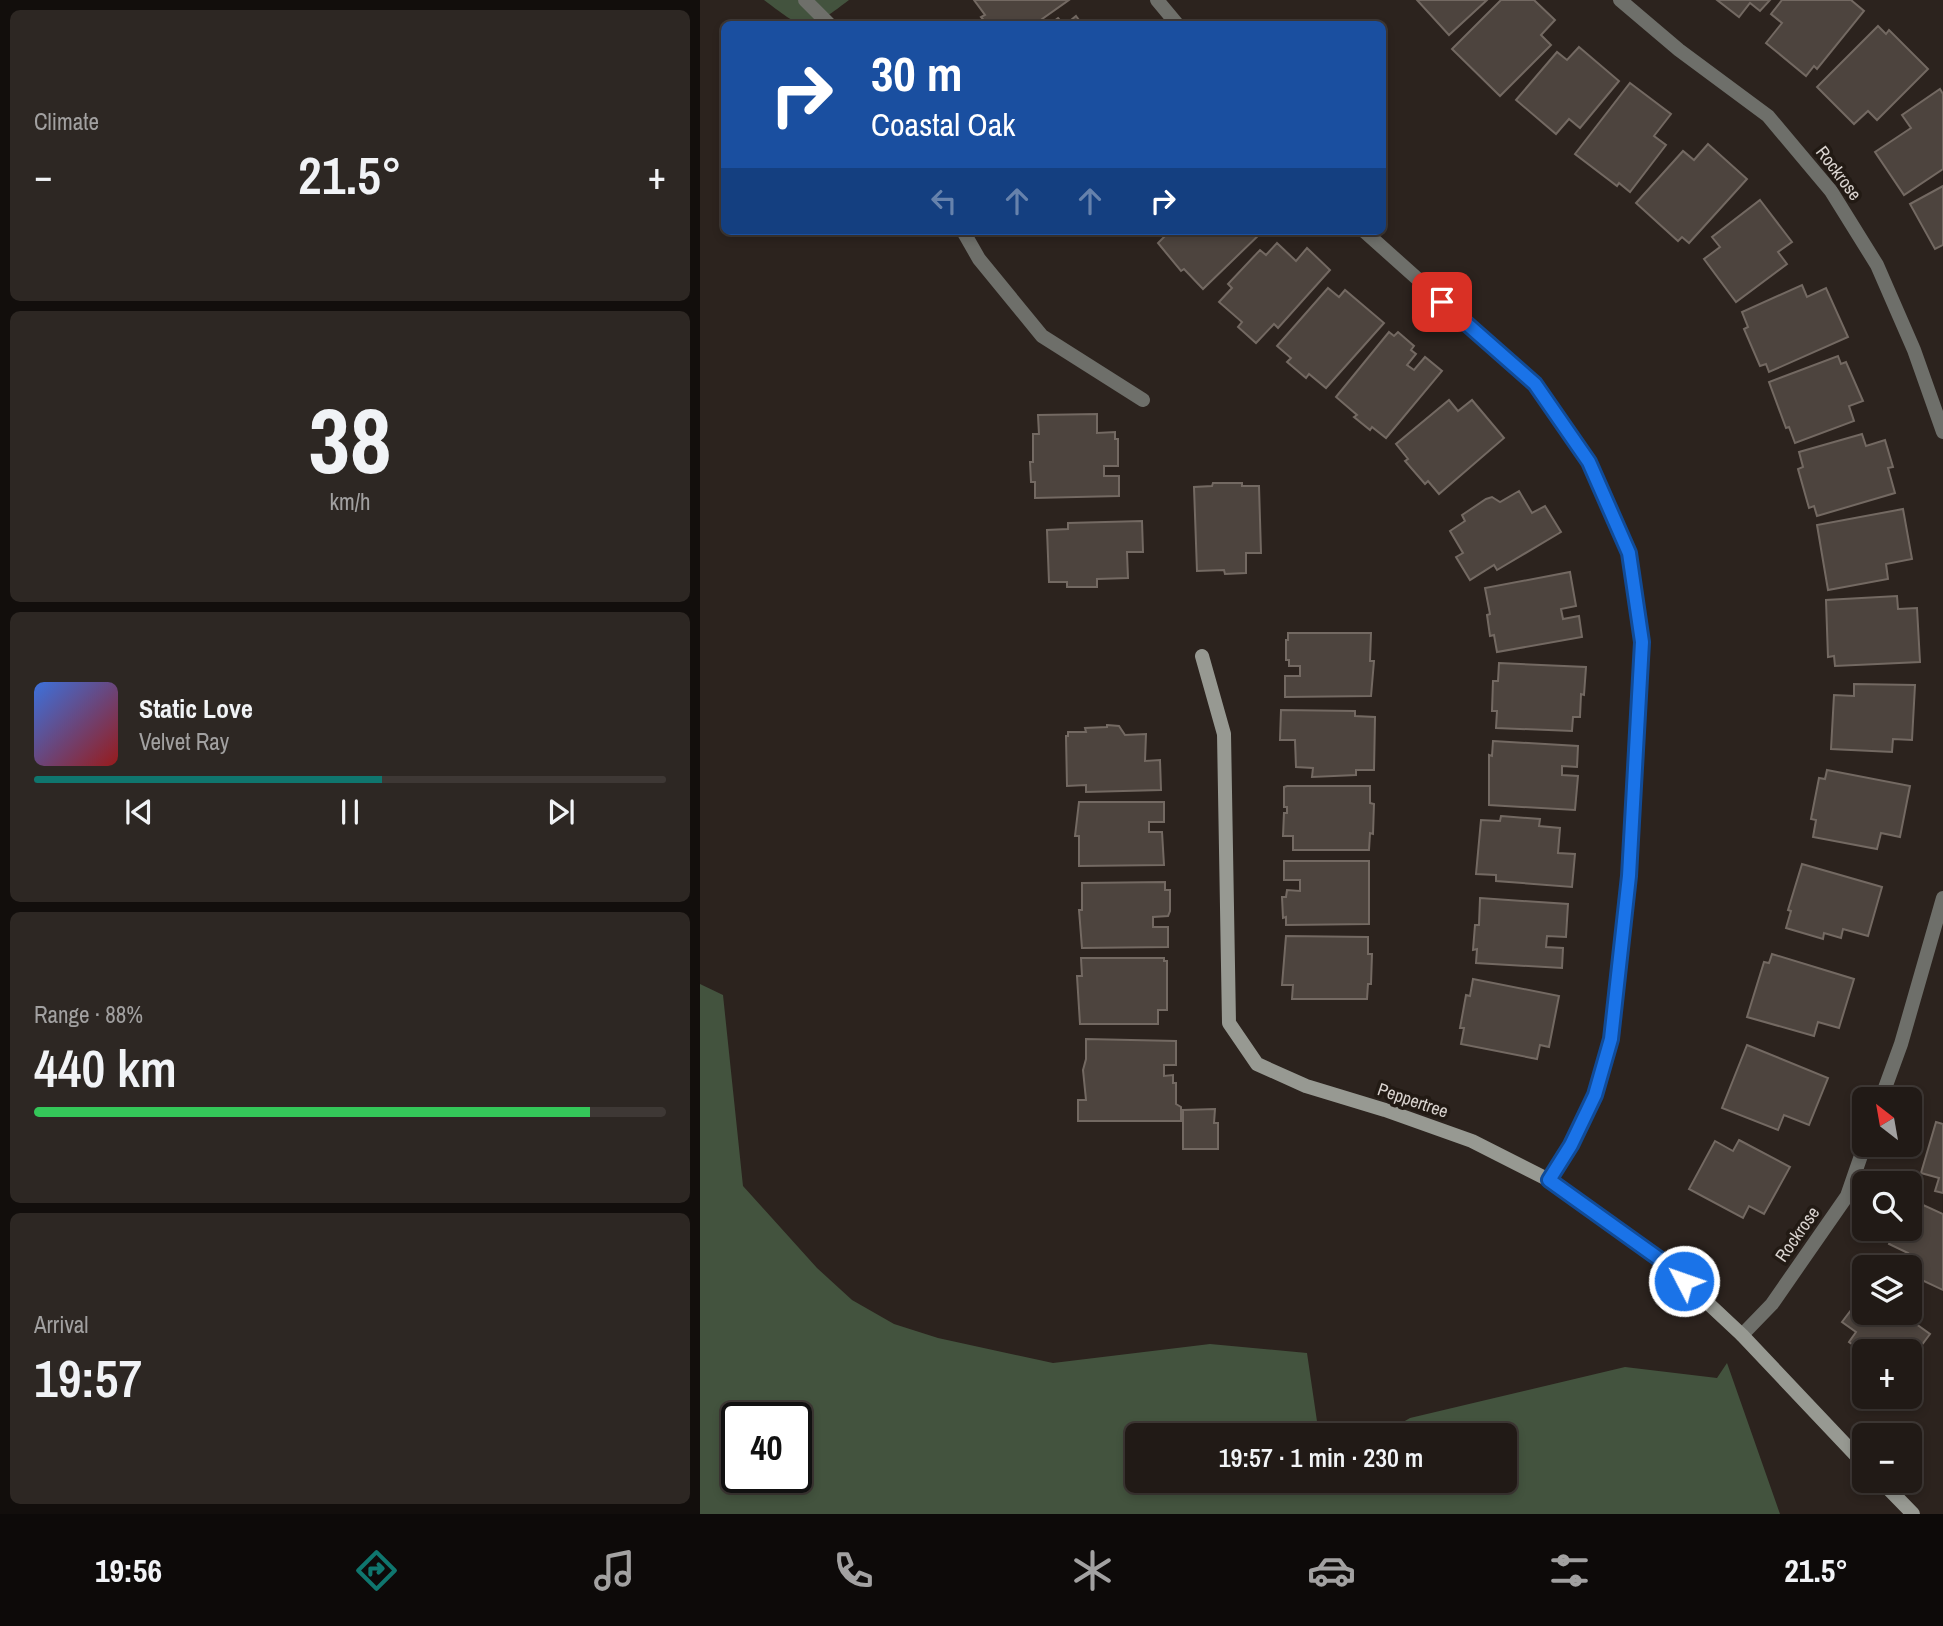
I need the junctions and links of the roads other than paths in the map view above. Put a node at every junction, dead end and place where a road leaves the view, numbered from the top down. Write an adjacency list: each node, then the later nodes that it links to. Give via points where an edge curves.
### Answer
1 (805, 0): 4 (street)
2 (1157, 0): 5 (street)
3 (1620, 0): 9 (street, Rockrose, via 1768,116 1831,191 1877,265)
4 (826, 21)
5 (1174, 21)
6 (965, 235): 8 (street, via 1042,336)
7 (1368, 235): 14 (street, via 1535,384 1589,462 1629,553 1642,642 1629,876 1611,1039 1595,1095)
8 (1143, 400)
9 (1943, 432)
10 (1202, 656): 14 (street, Peppertree, via 1224,734 1228,1023 1257,1064 1306,1086 1472,1141)
11 (1943, 898): 12 (street)
12 (1885, 1087)
13 (1860, 1157): 15 (street, Rockrose, via 1847,1196 1772,1304)
14 (1549, 1180): 15 (street, Peppertree, via 1665,1263)
15 (1742, 1335): 16 (street, Peppertree)
16 (1852, 1451)
17 (1893, 1493): 18 (street)
18 (1913, 1514)

